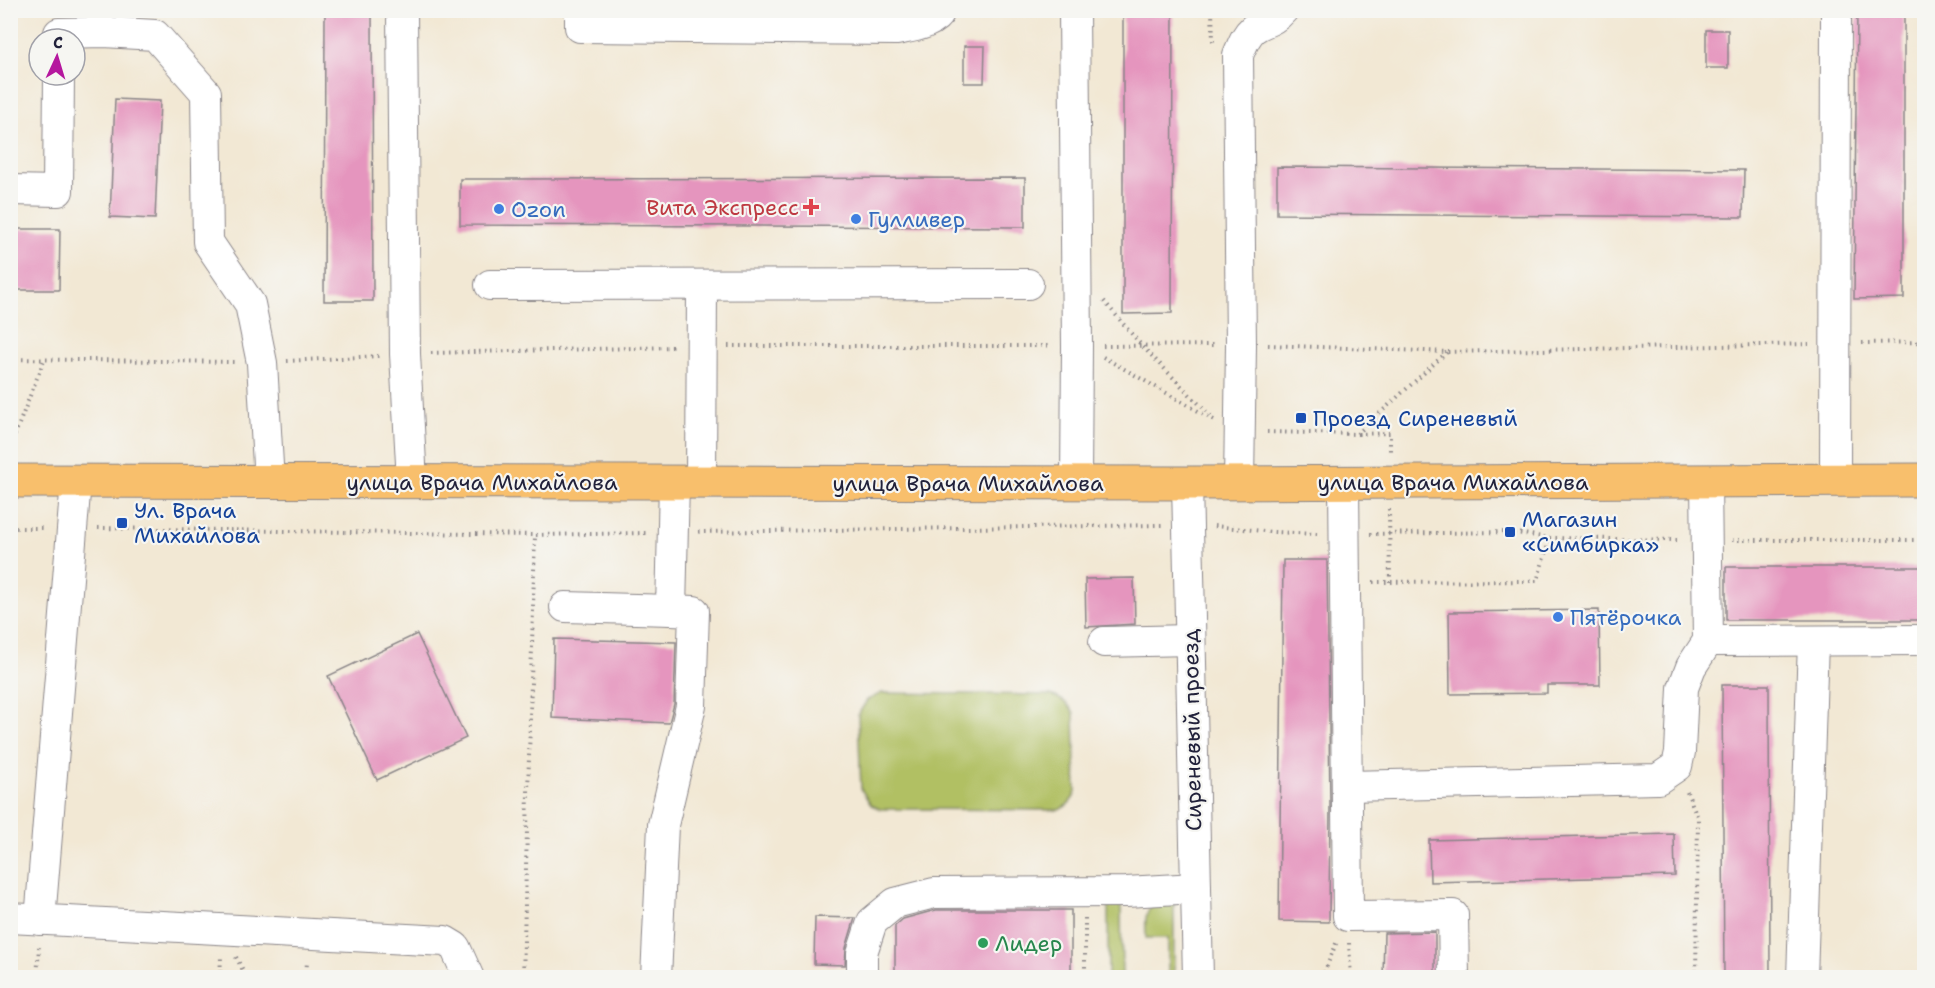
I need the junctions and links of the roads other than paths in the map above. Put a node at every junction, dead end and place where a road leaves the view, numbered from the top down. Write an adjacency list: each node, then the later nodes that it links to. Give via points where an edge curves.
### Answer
1 (402, 10): 19 (street, via 405,354)
2 (580, 10): 3 (street, via 580,27 896,30 921,25 938,16)
3 (940, 10)
4 (1074, 10): 22 (street, via 1081,346)
5 (1283, 10): 24 (street, via 1274,20 1254,28 1238,55)
6 (1836, 10): 17 (street)
7 (105, 21): 8 (street); 18 (street, via 155,35 206,93 208,242 250,304 262,363)
8 (82, 27)
9 (59, 87): 10 (street, via 58,190)
10 (10, 190)
11 (1028, 284): 13 (street)
12 (490, 285): 13 (street)
13 (702, 285): 20 (street, via 702,346)
14 (1924, 480): 17 (main road, улица Врача Михайлова)
15 (10, 481): 16 (main road, улица Врача Михайлова)
16 (76, 481): 18 (main road, улица Врача Михайлова); 36 (street)
17 (1835, 481): 21 (main road, улица Врача Михайлова)
18 (269, 482): 19 (main road, улица Врача Михайлова)
19 (412, 482): 20 (main road, улица Врача Михайлова)
20 (688, 482): 22 (main road, улица Врача Михайлова); 27 (street, via 673,532)
21 (1706, 482): 25 (main road, улица Врача Михайлова); 30 (street)
22 (1076, 483): 23 (main road, улица Врача Михайлова)
23 (1187, 483): 24 (main road, улица Врача Михайлова); 28 (street, Сиреневый проезд)
24 (1239, 483): 25 (main road, улица Врача Михайлова)
25 (1344, 483): 33 (street)
26 (565, 608): 27 (street)
27 (671, 610): 38 (street, via 694,611 691,706 663,825)
28 (1190, 640): 32 (street); 34 (street, Сиреневый проезд)
29 (1924, 640): 31 (street)
30 (1708, 641): 31 (street); 33 (street, via 1683,688 1677,766 1658,779)
31 (1813, 641): 42 (street)
32 (1104, 642)
33 (1347, 786): 41 (street, via 1348,916 1453,915)
34 (1196, 888): 39 (street, via 934,894 895,903 872,922 862,952); 40 (street, Сиреневый проезд)
35 (10, 918): 36 (street)
36 (40, 920): 37 (street, via 445,941 455,947)
37 (469, 978)
38 (656, 978)
39 (862, 978)
40 (1198, 978)
41 (1454, 978)
42 (1802, 978)

